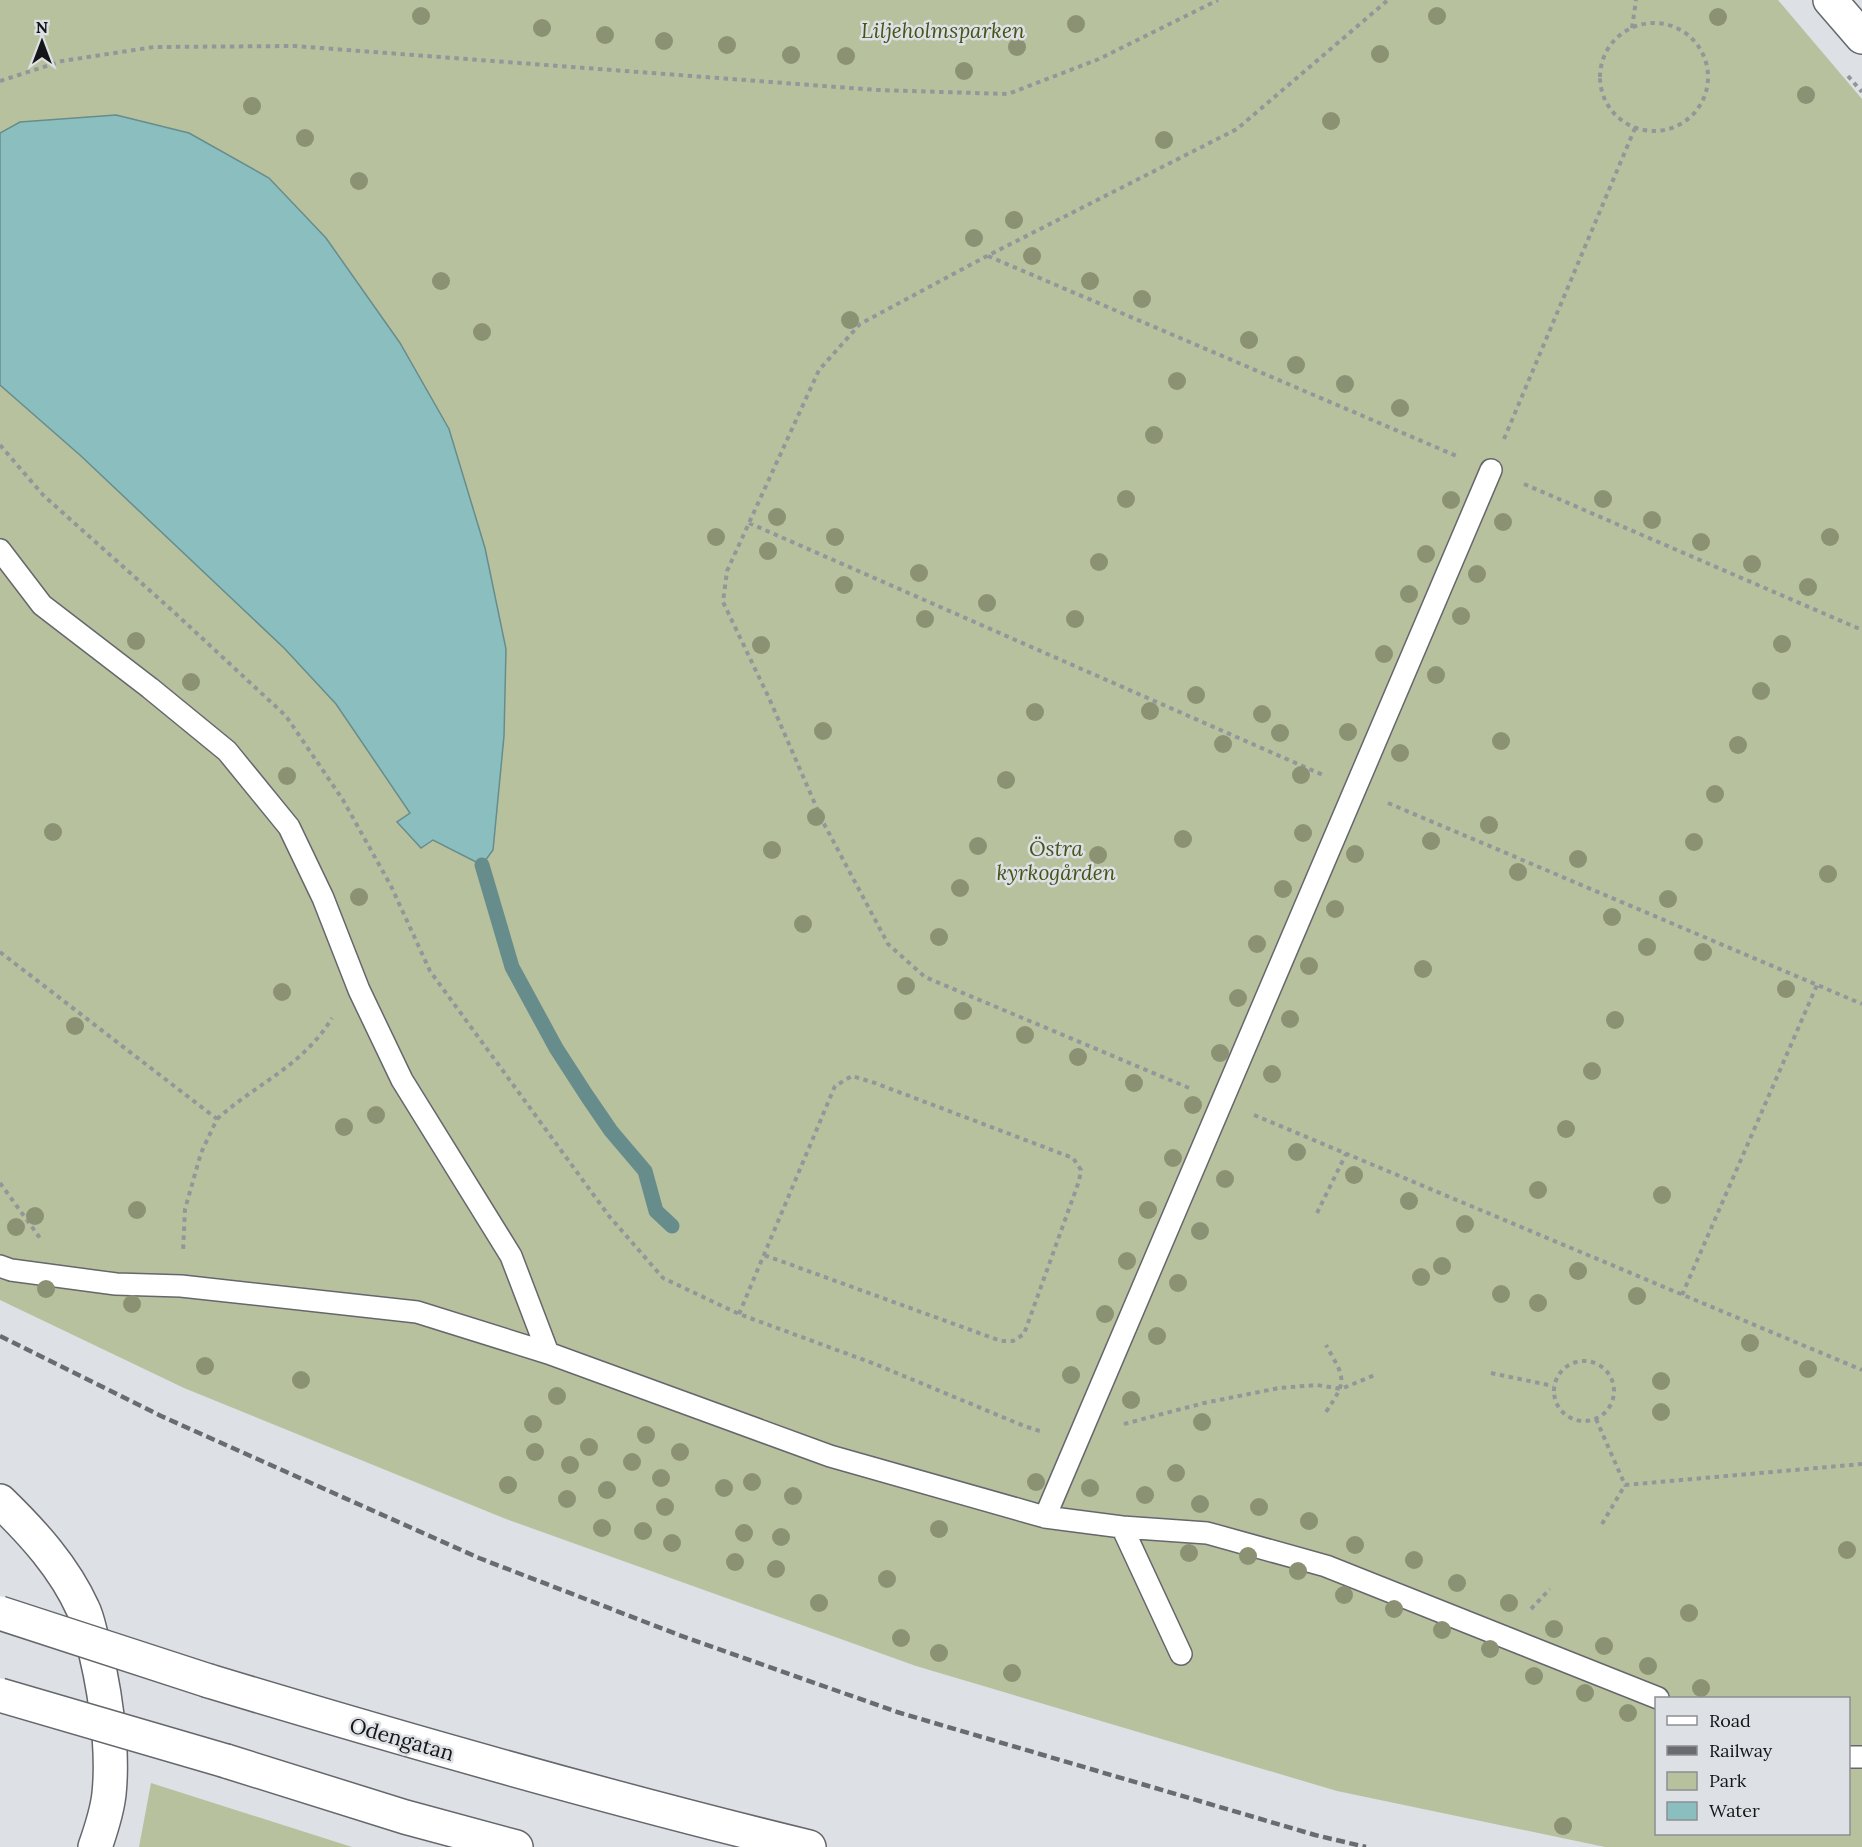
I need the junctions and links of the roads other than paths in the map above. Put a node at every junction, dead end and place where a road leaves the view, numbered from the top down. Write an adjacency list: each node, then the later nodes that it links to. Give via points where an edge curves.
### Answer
1 (1830, 0): 2 (main road)
2 (1862, 37)
3 (1491, 470): 8 (lane)
4 (0, 550): 6 (lane, via 42,604 227,751 289,827 402,1080 511,1256)
5 (0, 1266): 6 (lane, via 116,1284 181,1286 417,1312)
6 (548, 1353): 8 (lane, via 830,1456)
7 (0, 1501): 14 (main road, via 34,1534 56,1563 84,1610 97,1657 105,1701 109,1794)
8 (1045, 1517): 9 (lane)
9 (1122, 1527): 11 (lane); 13 (lane, via 1207,1533 1326,1566)
10 (0, 1613): 16 (main road, Odengatan, bridge, via 431,1748)
11 (1181, 1654)
12 (0, 1695): 15 (main road, bridge)
13 (1655, 1697)
14 (95, 1847)
15 (516, 1847)
16 (809, 1847)

